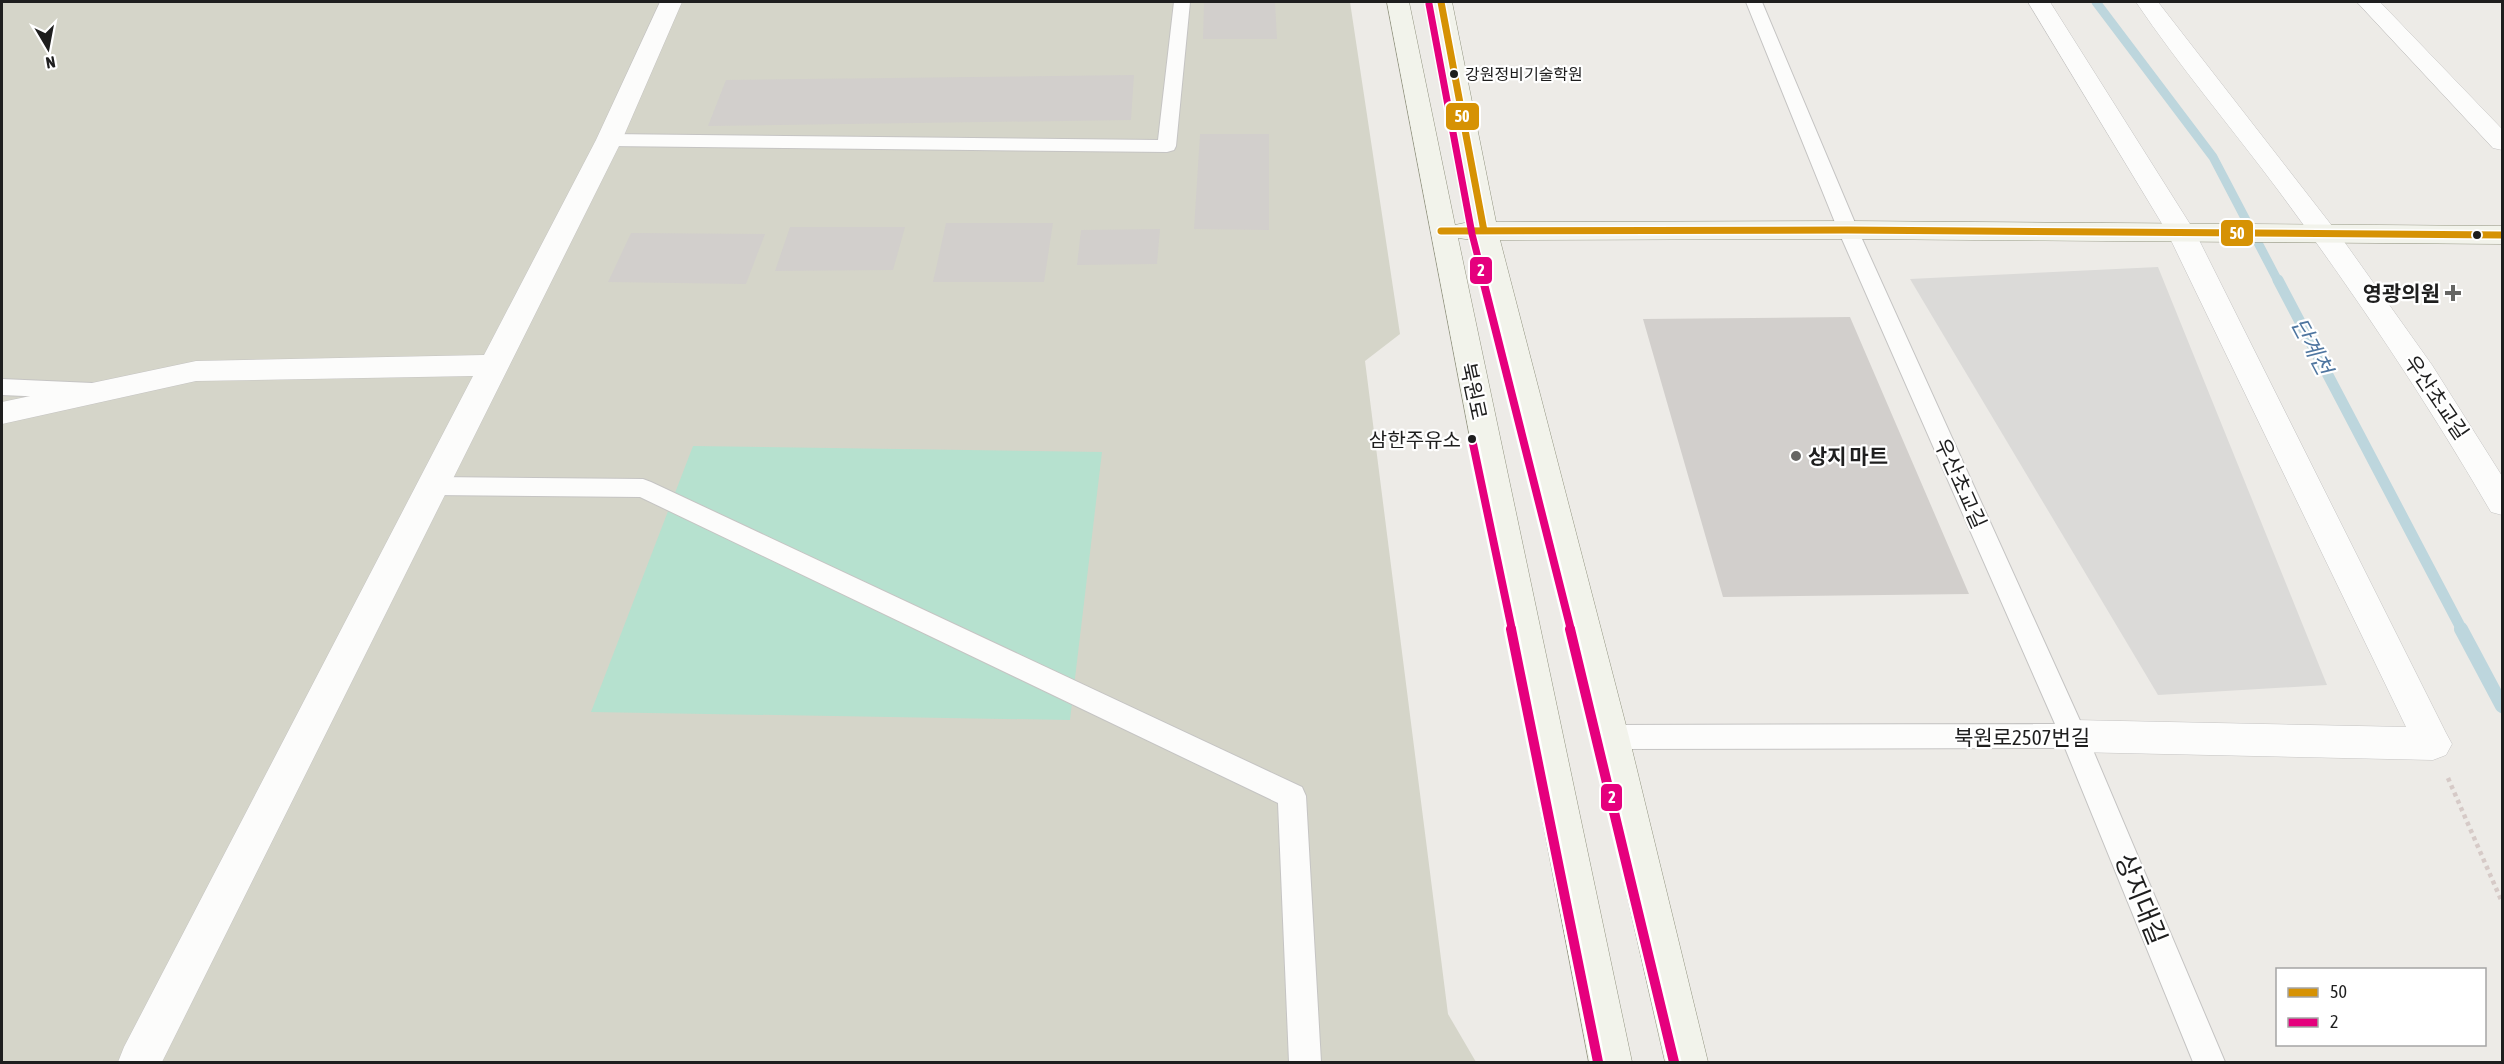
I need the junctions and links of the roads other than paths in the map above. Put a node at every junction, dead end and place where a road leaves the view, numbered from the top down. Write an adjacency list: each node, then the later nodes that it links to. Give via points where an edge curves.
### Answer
1 (671, 2): 9 (street)
2 (1182, 2): 9 (lane, via 1167,146)
3 (1398, 2): 12 (street, 북원로)
4 (1441, 2): 13 (street)
5 (1754, 2): 11 (lane, 우산초교길)
6 (2039, 2): 14 (street)
7 (2147, 2): 15 (street, 우산초교길)
8 (2368, 2): 10 (street)
9 (609, 140): 17 (street)
10 (2502, 143)
11 (1848, 230): 13 (street); 14 (street); 23 (lane, 우산초교길)
12 (1441, 231): 13 (street); 27 (street, 북원로)
13 (1484, 231): 24 (street)
14 (2181, 232): 15 (street); 23 (street, 북원로2507번길, via 2433,744)
15 (2313, 235): 16 (street); 22 (street, 우산초교길, via 2458,425)
16 (2502, 235)
17 (495, 365): 19 (street, via 196,371); 21 (street)
18 (2, 387): 19 (lane)
19 (103, 391): 20 (street)
20 (2, 413)
21 (433, 486): 25 (street); 26 (lane, via 643,488 1292,796)
22 (2502, 503)
23 (2074, 736): 24 (lane, 북원로2507번길); 29 (lane, 상지대길)
24 (1610, 737): 28 (street)
25 (140, 1062)
26 (1305, 1062)
27 (1610, 1062)
28 (1686, 1062)
29 (2209, 1062)

